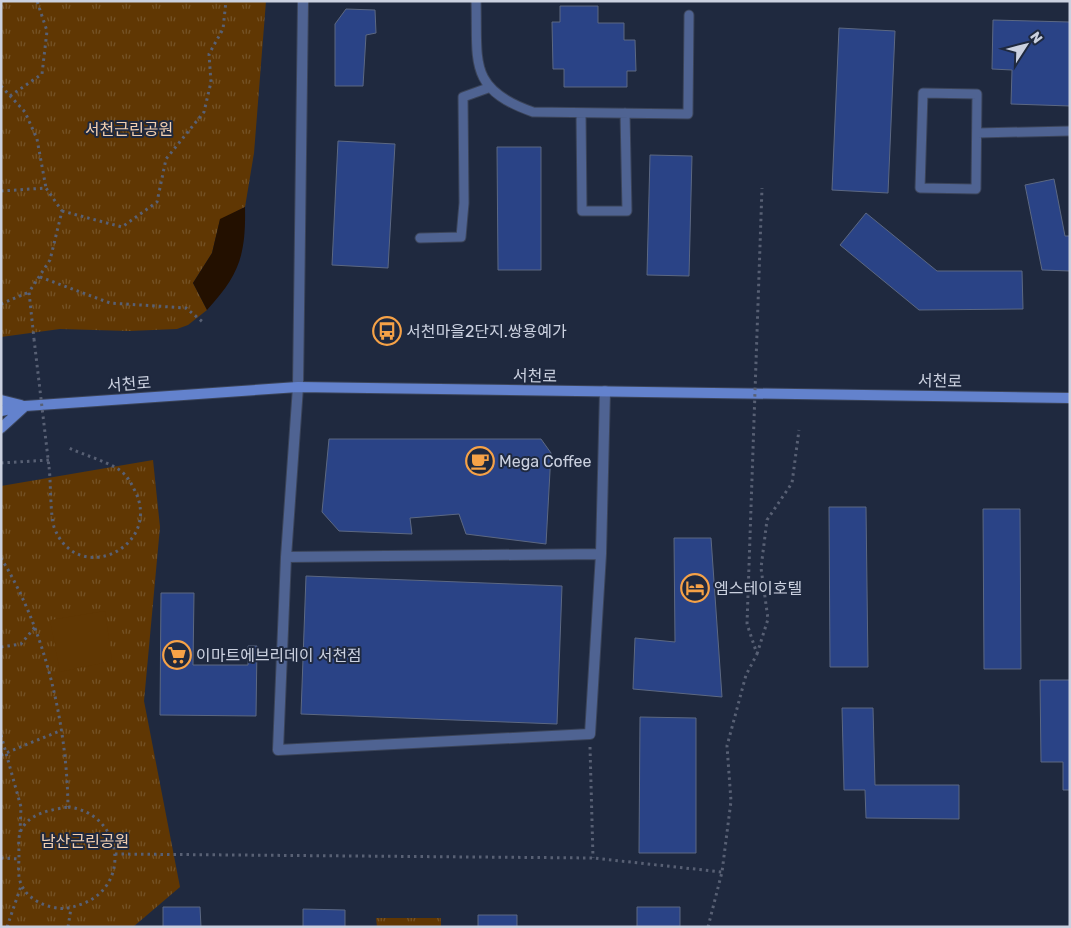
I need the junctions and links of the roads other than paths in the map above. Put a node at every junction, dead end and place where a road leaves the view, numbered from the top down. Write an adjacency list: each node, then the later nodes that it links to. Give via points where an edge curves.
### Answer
1 (303, 1): 10 (street)
2 (476, 1): 4 (lane, via 478,65)
3 (689, 15): 6 (lane, via 688,114)
4 (488, 88): 5 (lane, via 509,104 532,112); 9 (lane, via 463,97 464,203 461,237)
5 (581, 113): 6 (lane); 6 (lane, via 582,211 626,211)
6 (625, 113)
7 (1070, 131): 8 (lane)
8 (977, 133): 8 (lane, via 977,94 923,93 920,188 976,188)
9 (420, 238)
10 (298, 387): 11 (street, 서천로); 14 (street, 서천로); 18 (street)
11 (605, 392): 12 (street, 서천로); 17 (street)
12 (1070, 398)
13 (1, 400): 14 (street)
14 (25, 406): 15 (street, 서천로); 16 (street)
15 (1, 411)
16 (1, 428)
17 (601, 554): 18 (street); 18 (street, via 590,734 278,750)
18 (286, 557)

